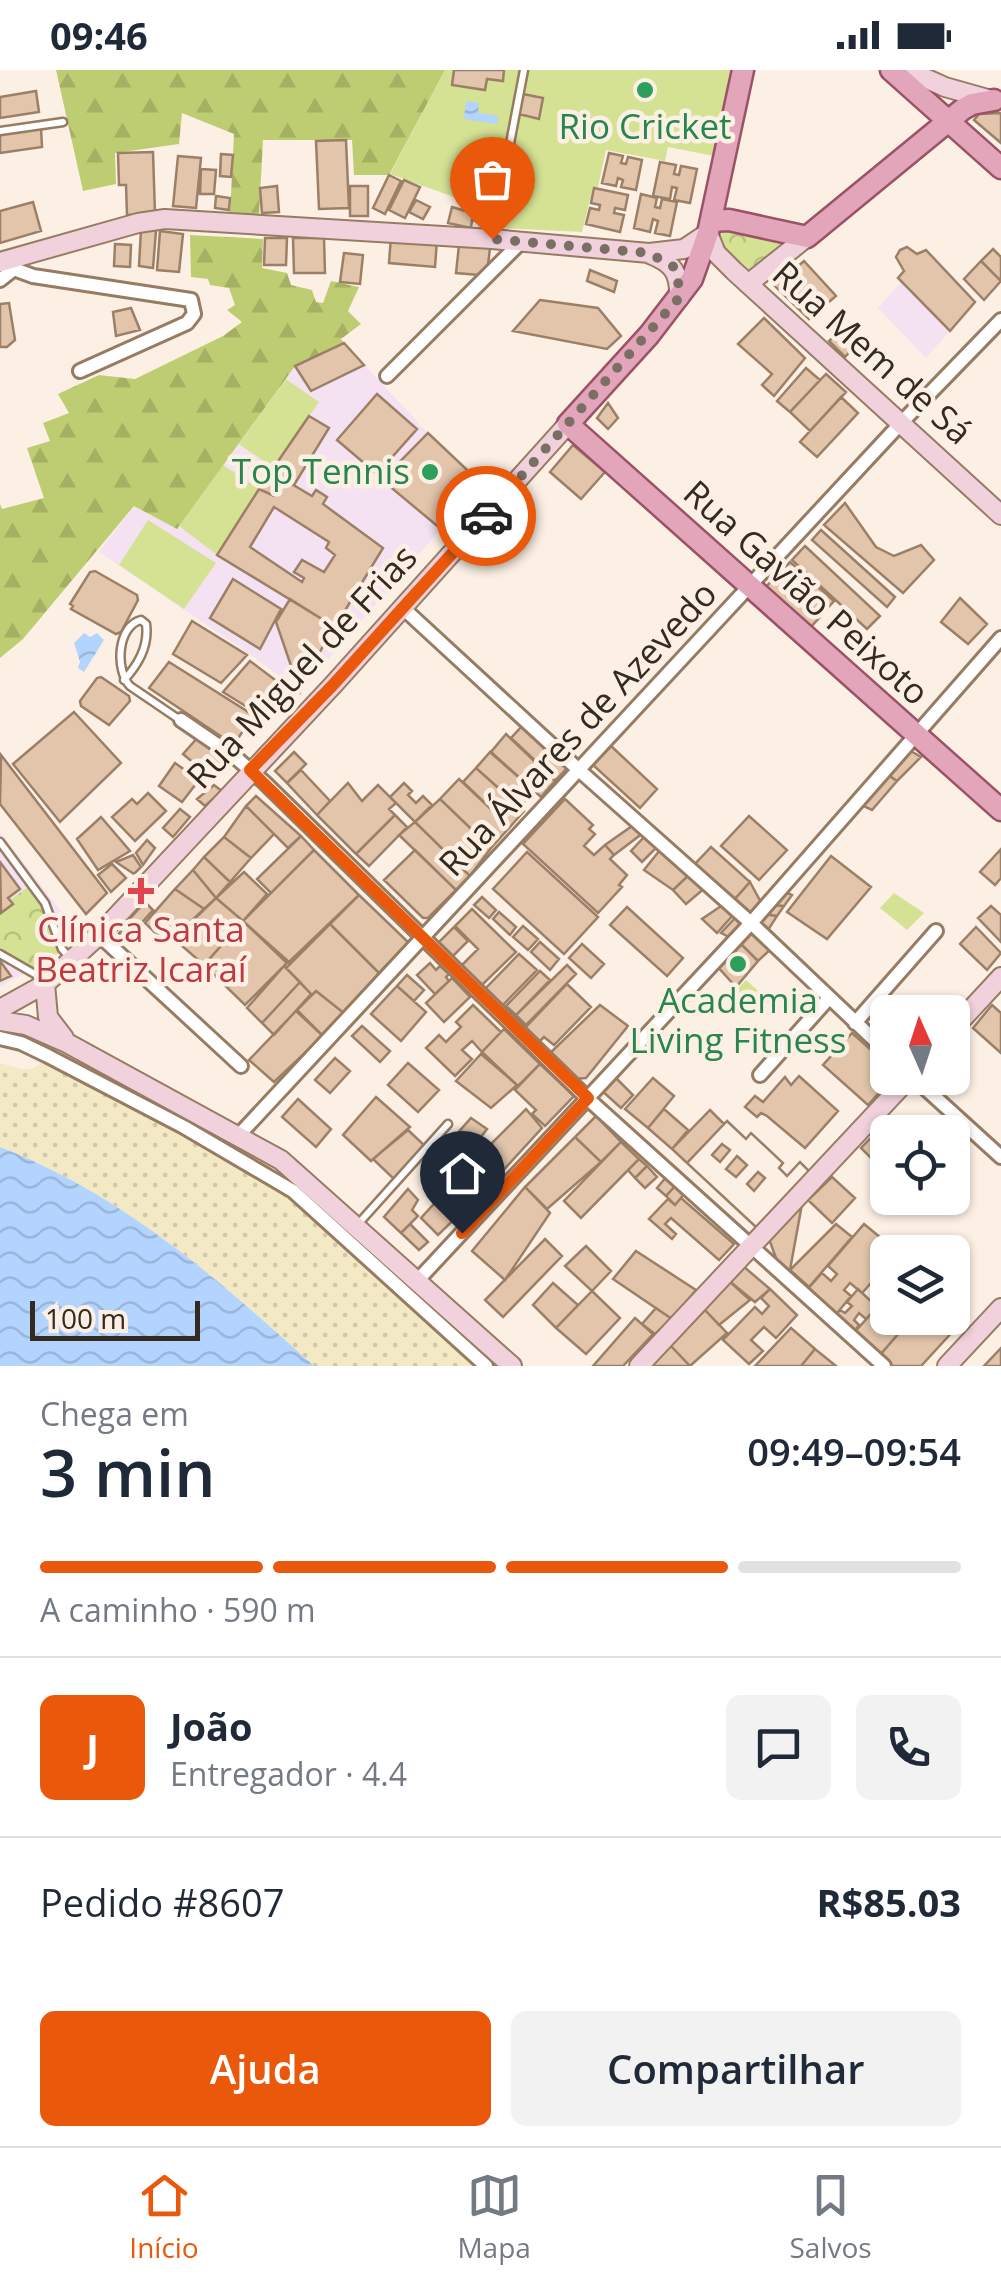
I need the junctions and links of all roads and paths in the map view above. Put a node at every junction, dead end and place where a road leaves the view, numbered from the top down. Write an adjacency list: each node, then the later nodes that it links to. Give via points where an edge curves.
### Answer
1 (524, 70): 12 (lane)
2 (743, 70): 10 (main road, Rua Miguel de Frias)
3 (890, 70): 7 (main road)
4 (907, 70): 5 (main road, via 945,88)
5 (997, 100): 7 (main road, via 972,104)
6 (62, 122): 8 (lane)
7 (948, 122): 9 (main road); 11 (main road)
8 (0, 132)
9 (1001, 168)
10 (710, 227): 11 (main road, via 740,222); 14 (main road, via 692,246); 17 (main road, Rua Mem de Sá, via 716,254); 18 (main road, Rua Miguel de Frias)
11 (807, 238): 17 (main road)
12 (492, 239): 13 (main road); 15 (main road, via 165,219)
13 (522, 242): 14 (main road); 21 (street)
14 (649, 253): 18 (main road, via 674,267)
15 (8, 264): 16 (street); 20 (street, via 48,279 191,300 194,314 187,324)
16 (0, 280)
17 (748, 284): 22 (main road, Rua Mem de Sá)
18 (679, 298): 23 (main road, Rua Miguel de Frias)
19 (1001, 320): 22 (street, Rua Álvares de Azevedo)
20 (80, 371)
21 (388, 376)
22 (901, 423): 24 (main road, Rua Mem de Sá); 25 (street, Rua Álvares de Azevedo)
23 (568, 424): 25 (main road, Rua Gavião Peixoto); 26 (main road, Rua Miguel de Frias)
24 (1001, 515)
25 (751, 588): 30 (main road, Rua Gavião Peixoto); 32 (street, Rua Álvares de Azevedo)
26 (403, 608): 31 (main road, Rua Miguel de Frias); 32 (street)
27 (1001, 638): 30 (street)
28 (124, 680): 28 (lane, via 139,662 148,632 141,620 128,628 120,658); 29 (lane)
29 (181, 720): 31 (street)
30 (916, 733): 33 (main road, Rua Gavião Peixoto); 35 (street)
31 (250, 770): 37 (main road, Rua Miguel de Frias); 38 (street)
32 (580, 771): 35 (street); 38 (street, Rua Álvares de Azevedo)
33 (1001, 810)
34 (0, 842): 40 (lane, via 45,903)
35 (751, 923): 43 (street); 55 (street)
36 (936, 930): 47 (street)
37 (98, 935): 40 (main road, Rua Miguel de Frias); 51 (street)
38 (424, 938): 55 (street); 57 (street, Rua Álvares de Azevedo)
39 (0, 954): 42 (lane)
40 (72, 961): 42 (main road, Rua Miguel de Frias)
41 (1001, 977): 45 (main road)
42 (47, 983): 44 (main road, Rua Miguel de Frias); 50 (main road, via 48,1017)
43 (829, 998): 47 (street); 52 (street)
44 (0, 1009)
45 (970, 1011)
46 (0, 1021): 50 (main road)
47 (855, 1023): 48 (street)
48 (870, 1037)
49 (0, 1038): 63 (street, via 184,1127 293,1191)
50 (67, 1042): 57 (main road)
51 (240, 1066)
52 (760, 1076)
53 (896, 1095): 60 (main road)
54 (932, 1095): 58 (street)
55 (588, 1098): 60 (street); 61 (street)
56 (448, 1124): 59 (lane)
57 (239, 1135): 59 (main road, via 282,1160)
58 (999, 1152)
59 (357, 1226): 61 (main road)
60 (752, 1245): 65 (main road); 66 (street)
61 (418, 1281): 64 (main road)
62 (1001, 1308): 67 (main road)
63 (486, 1366)
64 (512, 1366)
65 (640, 1366)
66 (884, 1366)
67 (947, 1366)

